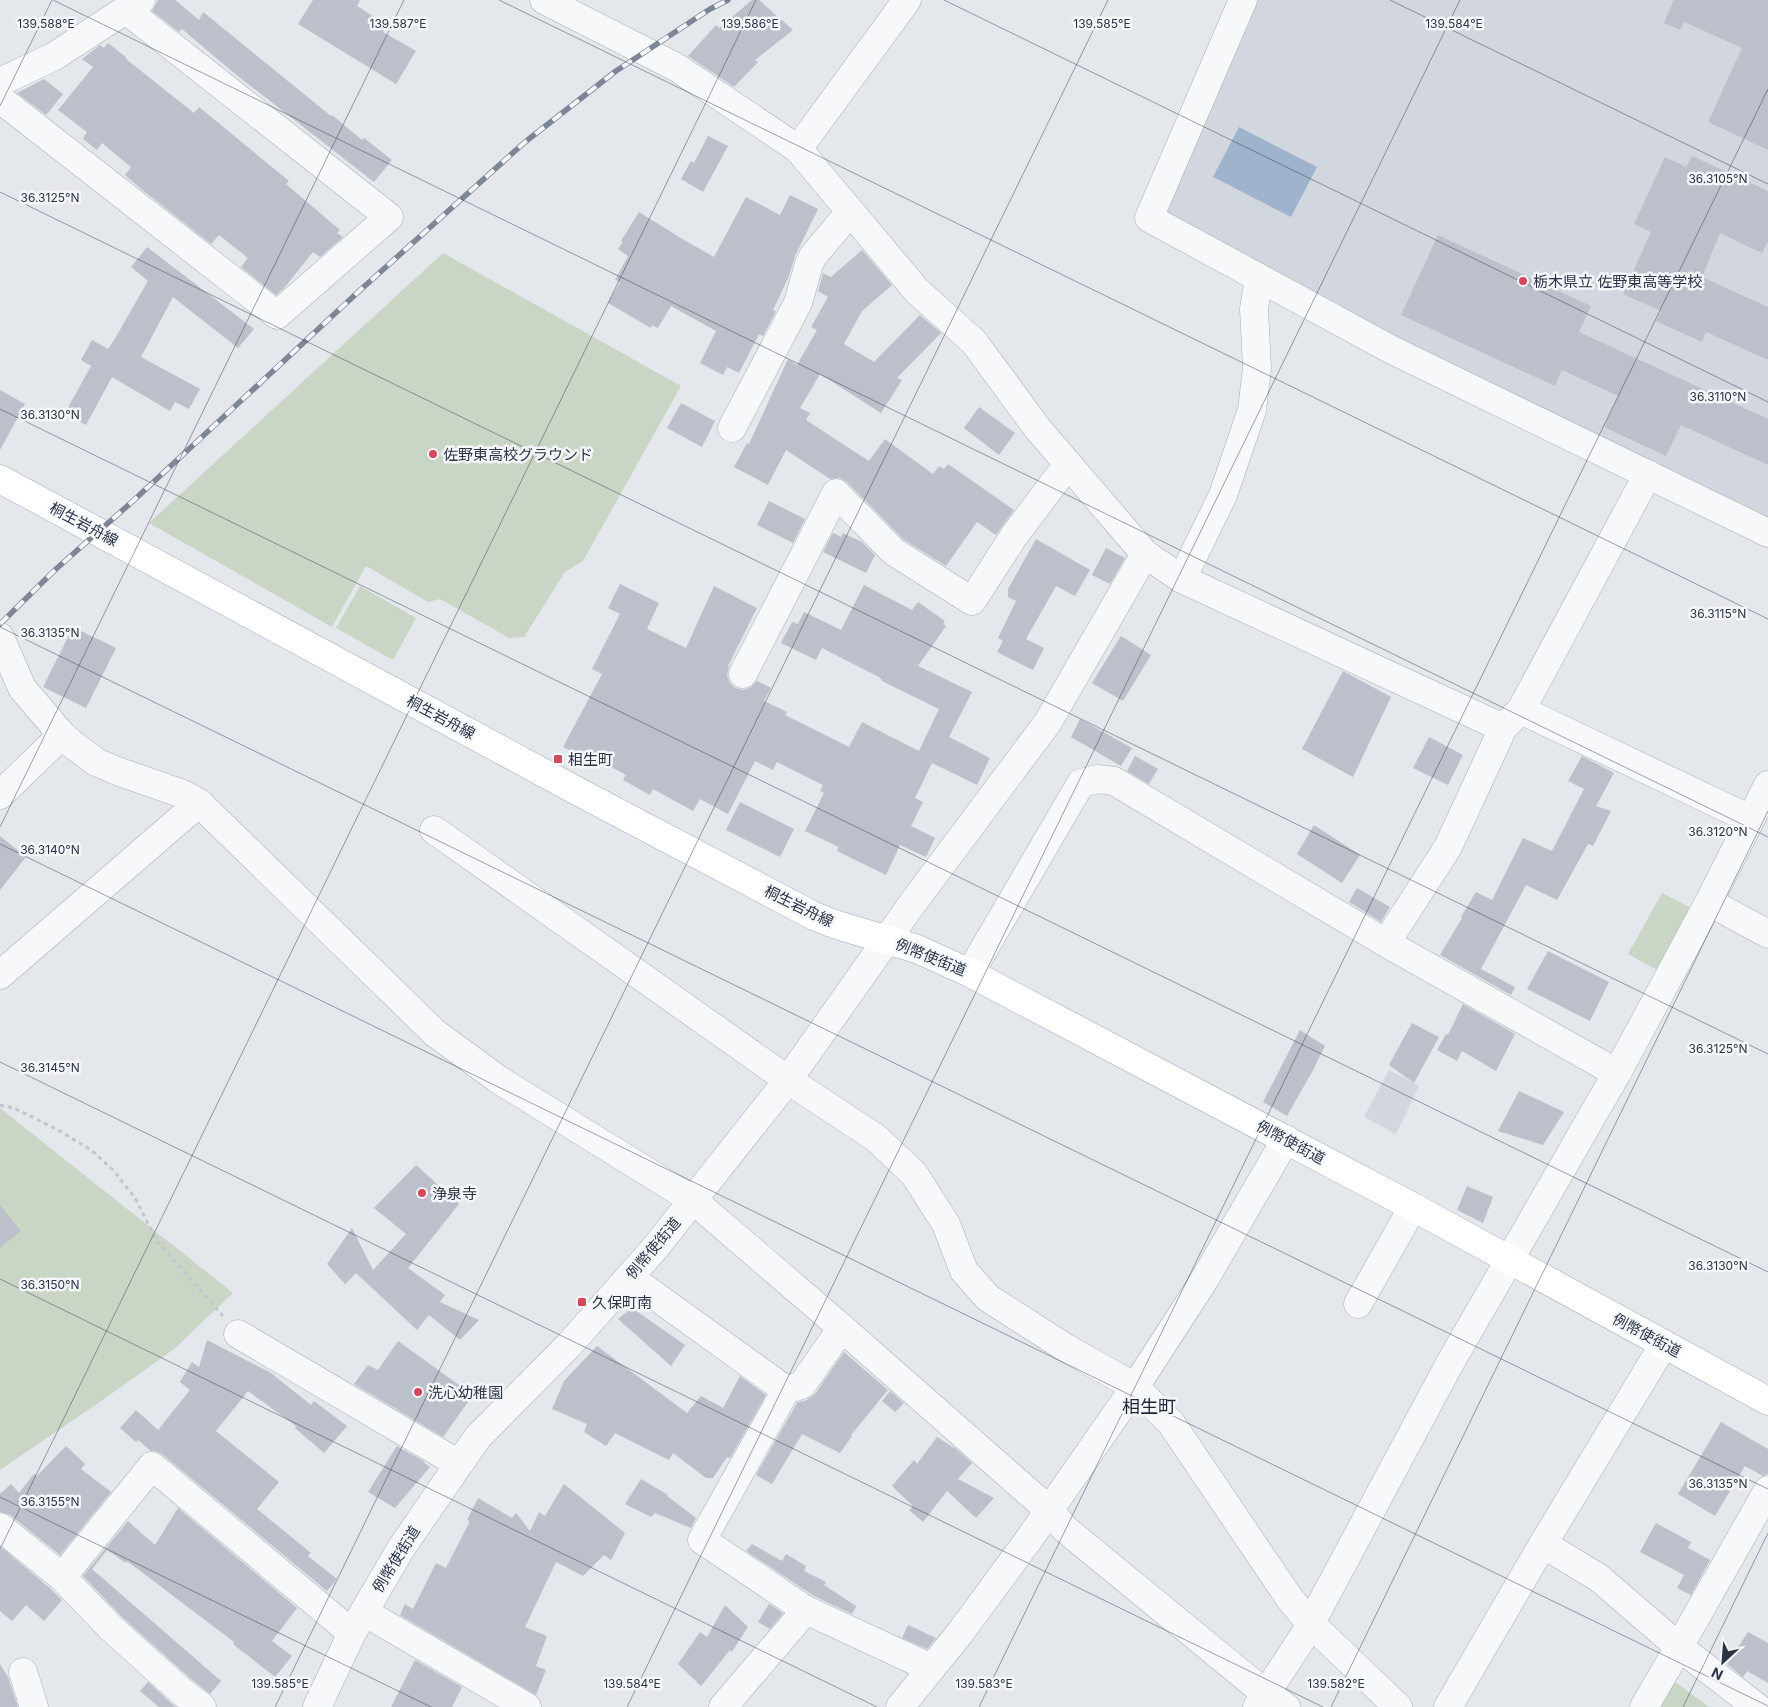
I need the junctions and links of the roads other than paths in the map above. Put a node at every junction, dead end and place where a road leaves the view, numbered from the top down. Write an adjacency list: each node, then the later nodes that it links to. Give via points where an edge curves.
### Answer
1 (544, 0): 7 (street, via 676,67)
2 (907, 0): 7 (street)
3 (1243, 0): 9 (street, via 1149,218)
4 (133, 5): 5 (street, via 53,57); 6 (street, via 389,217 277,315)
5 (0, 82)
6 (0, 98)
7 (798, 149): 8 (street)
8 (850, 212): 10 (street, via 813,256 798,303); 11 (street, via 916,291 974,342)
9 (1259, 278): 12 (street, via 1390,349); 16 (street, via 1254,310 1257,368 1252,410 1223,495)
10 (732, 428)
11 (1068, 464): 15 (street); 18 (street, via 1014,536 972,601 894,552 836,493)
12 (1648, 474): 14 (street); 19 (street)
13 (0, 479): 28 (main road, 桐生岩舟線, via 814,916)
14 (1768, 533)
15 (1145, 554): 16 (street); 28 (street, via 1048,722)
16 (1182, 579): 19 (street)
17 (0, 637): 20 (street, via 22,688)
18 (743, 674)
19 (1512, 719): 24 (street); 29 (street, via 1448,847)
20 (62, 735): 22 (street); 23 (street, via 96,762)
21 (1768, 785): 24 (street)
22 (0, 795)
23 (199, 803): 31 (street); 35 (street, via 435,1033 499,1080)
24 (1750, 819): 26 (street)
25 (434, 830): 33 (street)
26 (1709, 902): 27 (street); 32 (street)
27 (1768, 934)
28 (888, 939): 30 (main road, 例幣使街道); 33 (street, 例幣使街道)
29 (1386, 943): 30 (street, via 1114,781 1098,779 1081,783); 32 (street)
30 (970, 972): 34 (main road, 例幣使街道)
31 (0, 975)
32 (1617, 1073): 37 (street)
33 (788, 1080): 35 (street, 例幣使街道); 43 (street, via 876,1138 914,1174 946,1224 964,1271 988,1298)
34 (1286, 1139): 36 (main road, 例幣使街道); 43 (street, via 1203,1282)
35 (693, 1200): 38 (street, 例幣使街道); 40 (street)
36 (1413, 1207): 37 (main road, 例幣使街道); 39 (street)
37 (1509, 1261): 42 (main road, 例幣使街道); 54 (street, via 1445,1372)
38 (629, 1277): 44 (street); 46 (street, 例幣使街道, via 568,1346 478,1437)
39 (1358, 1304)
40 (842, 1328): 44 (street, via 802,1385); 48 (street)
41 (238, 1334): 46 (street)
42 (1664, 1344): 45 (main road, 例幣使街道); 50 (street)
43 (1135, 1387): 48 (street); 54 (street, via 1171,1423)
44 (786, 1390): 52 (street, via 702,1540)
45 (1768, 1402)
46 (459, 1464): 53 (street, 例幣使街道, via 400,1550)
47 (1768, 1490): 55 (street)
48 (1050, 1511): 56 (street); 58 (street, via 1065,1529)
49 (0, 1527): 51 (street)
50 (1543, 1544): 55 (street, via 1598,1578); 66 (street)
51 (62, 1577): 53 (street, via 152,1466); 60 (street, via 111,1628)
52 (806, 1610): 56 (street); 63 (street)
53 (358, 1623): 61 (street, 例幣使街道); 62 (street)
54 (1310, 1623): 58 (street); 65 (street)
55 (1679, 1647): 67 (street); 68 (street)
56 (931, 1668): 64 (street)
57 (23, 1672): 59 (street)
58 (1270, 1702)
59 (34, 1707)
60 (202, 1707)
61 (317, 1707)
62 (527, 1707)
63 (723, 1707)
64 (900, 1707)
65 (1398, 1707)
66 (1448, 1707)
67 (1644, 1707)
68 (1757, 1707)

